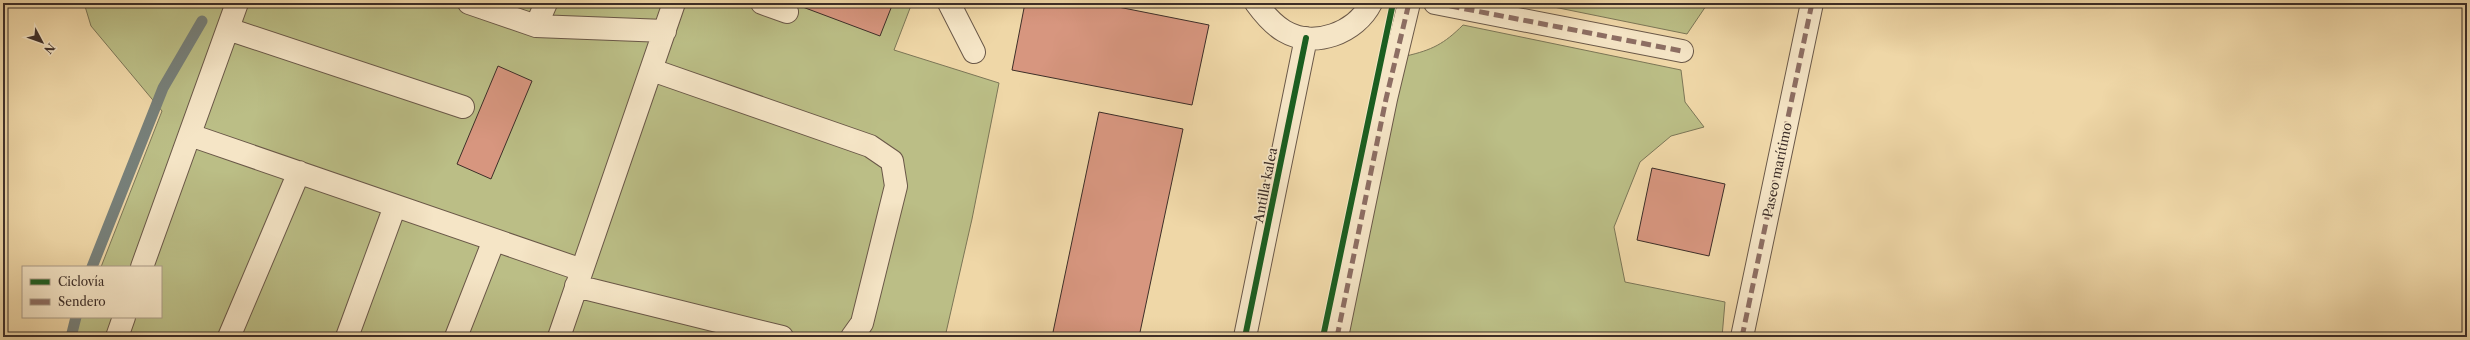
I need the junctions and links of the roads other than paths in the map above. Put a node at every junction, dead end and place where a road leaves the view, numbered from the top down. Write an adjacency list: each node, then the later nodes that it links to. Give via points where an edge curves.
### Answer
1 (237, 3): 14 (street)
2 (469, 3): 13 (street)
3 (546, 3): 13 (street)
4 (674, 3): 15 (street)
5 (762, 3): 12 (street)
6 (949, 3): 18 (street)
7 (1256, 3): 16 (street, via 1267,19 1285,32)
8 (1371, 3): 16 (street, via 1350,28 1328,37)
9 (1409, 3): 36 (street, via 1386,98)
10 (1435, 3): 17 (street)
11 (1812, 3): 37 (street, Paseo marítimo)
12 (787, 12)
13 (536, 26): 15 (street)
14 (228, 29): 20 (street); 21 (street)
15 (665, 31): 19 (street)
16 (1306, 38): 35 (street, Antilla kalea)
17 (1682, 51)
18 (974, 52)
19 (652, 70): 26 (street); 34 (street, via 870,146 892,161 896,186 862,323)
20 (463, 107)
21 (190, 135): 22 (street); 25 (street)
22 (299, 172): 23 (street); 30 (street)
23 (395, 206): 24 (street); 31 (street)
24 (494, 240): 26 (street); 32 (street)
25 (142, 266)
26 (579, 278): 28 (street); 33 (street)
27 (124, 318): 29 (street)
28 (560, 336)
29 (117, 337)
30 (229, 337)
31 (347, 337)
32 (456, 337)
33 (782, 337)
34 (852, 337)
35 (1245, 337)
36 (1337, 337)
37 (1742, 337)

